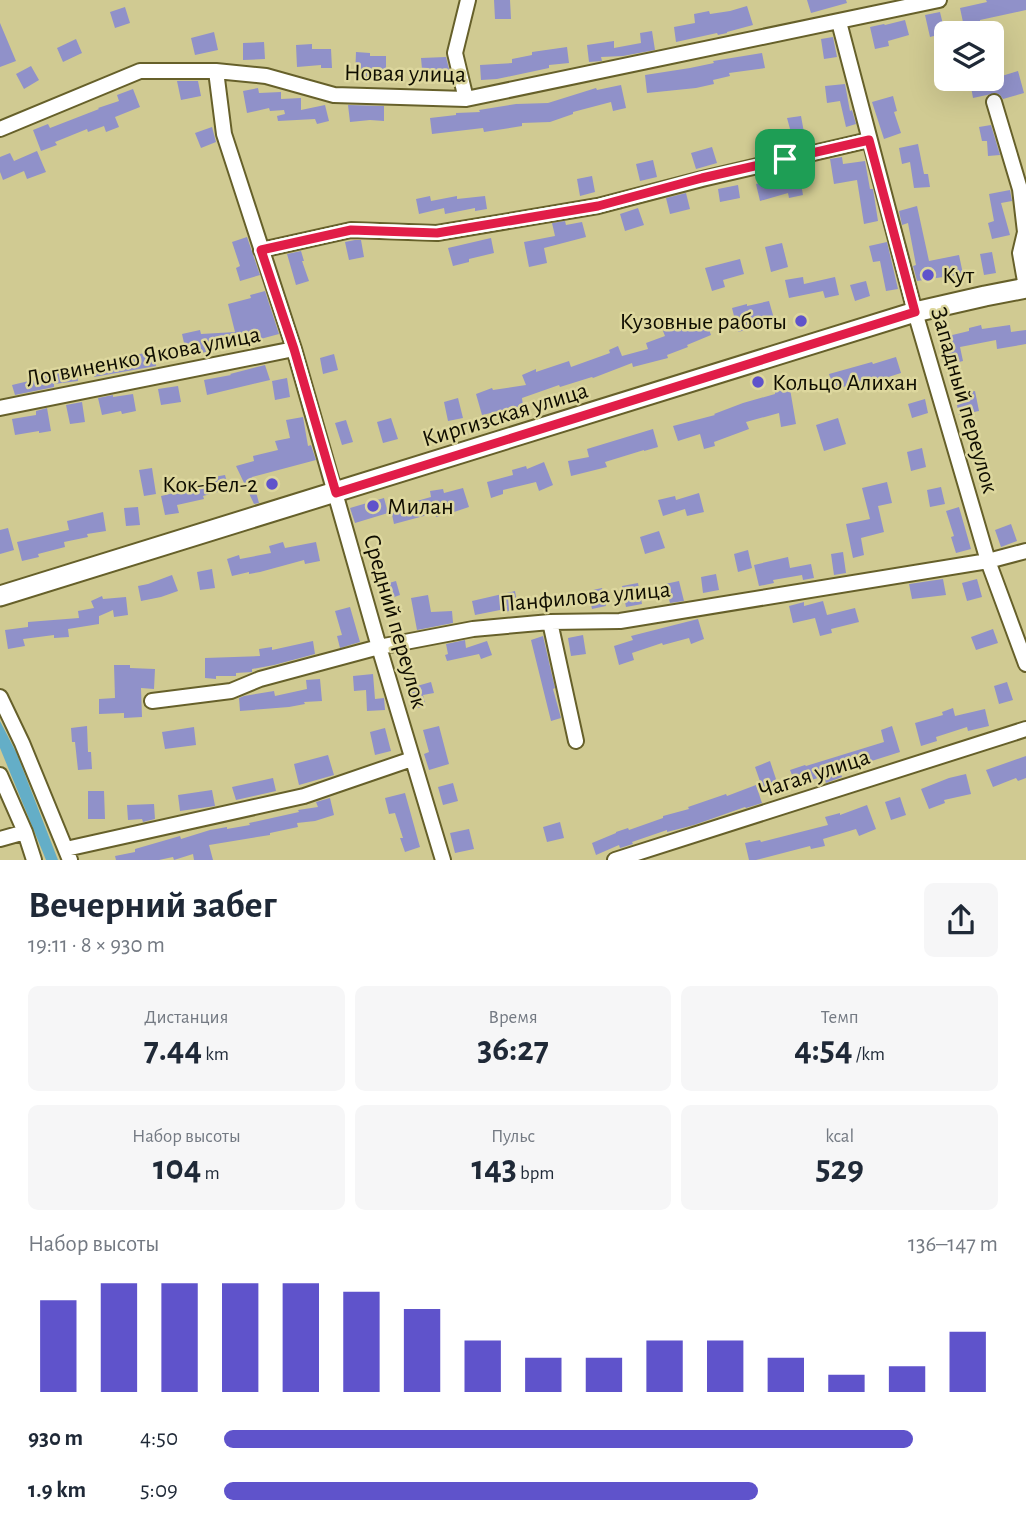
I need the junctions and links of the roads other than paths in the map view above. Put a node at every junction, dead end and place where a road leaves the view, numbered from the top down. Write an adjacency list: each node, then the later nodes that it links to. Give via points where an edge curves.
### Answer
1 (468, 0): 5 (street, via 454,53)
2 (934, 1): 3 (street, Новая улица)
3 (839, 22): 5 (street, Новая улица); 8 (street, Западный переулок)
4 (216, 71): 5 (street, Новая улица, via 267,76 334,95); 7 (street, Новая улица, via 140,71); 9 (street, Средний переулок, via 224,134)
5 (467, 99)
6 (994, 102): 10 (street, via 1020,189 1025,232 1020,253)
7 (0, 129)
8 (869, 140): 9 (street, via 598,206 437,233 351,230); 11 (street, Западный переулок)
9 (261, 250): 12 (street, Средний переулок)
10 (1026, 288): 11 (main road, Киргизская улица)
11 (915, 312): 14 (main road, Киргизская улица); 16 (street, Западный переулок)
12 (294, 349): 13 (street, Логвиненко Якова улица); 14 (street, Средний переулок)
13 (0, 408)
14 (336, 493): 17 (main road, Киргизская улица); 19 (street, Средний переулок)
15 (1026, 551): 16 (street, Панфилова улица)
16 (988, 561): 18 (street, Панфилова улица, via 620,621); 20 (street, Западный переулок)
17 (0, 596)
18 (550, 622): 19 (street, Панфилова улица, via 474,629); 24 (street)
19 (379, 647): 22 (street, Панфилова улица, via 230,691); 25 (street, Средний переулок)
20 (1026, 664)
21 (0, 697): 29 (street)
22 (152, 701)
23 (1026, 729): 32 (street, Чагая улица)
24 (576, 741)
25 (412, 759): 29 (street, via 304,796); 31 (street, Средний переулок)
26 (0, 775): 27 (street)
27 (25, 832): 28 (street); 30 (street)
28 (0, 839)
29 (68, 854)
30 (34, 860)
31 (443, 860)
32 (615, 860)

